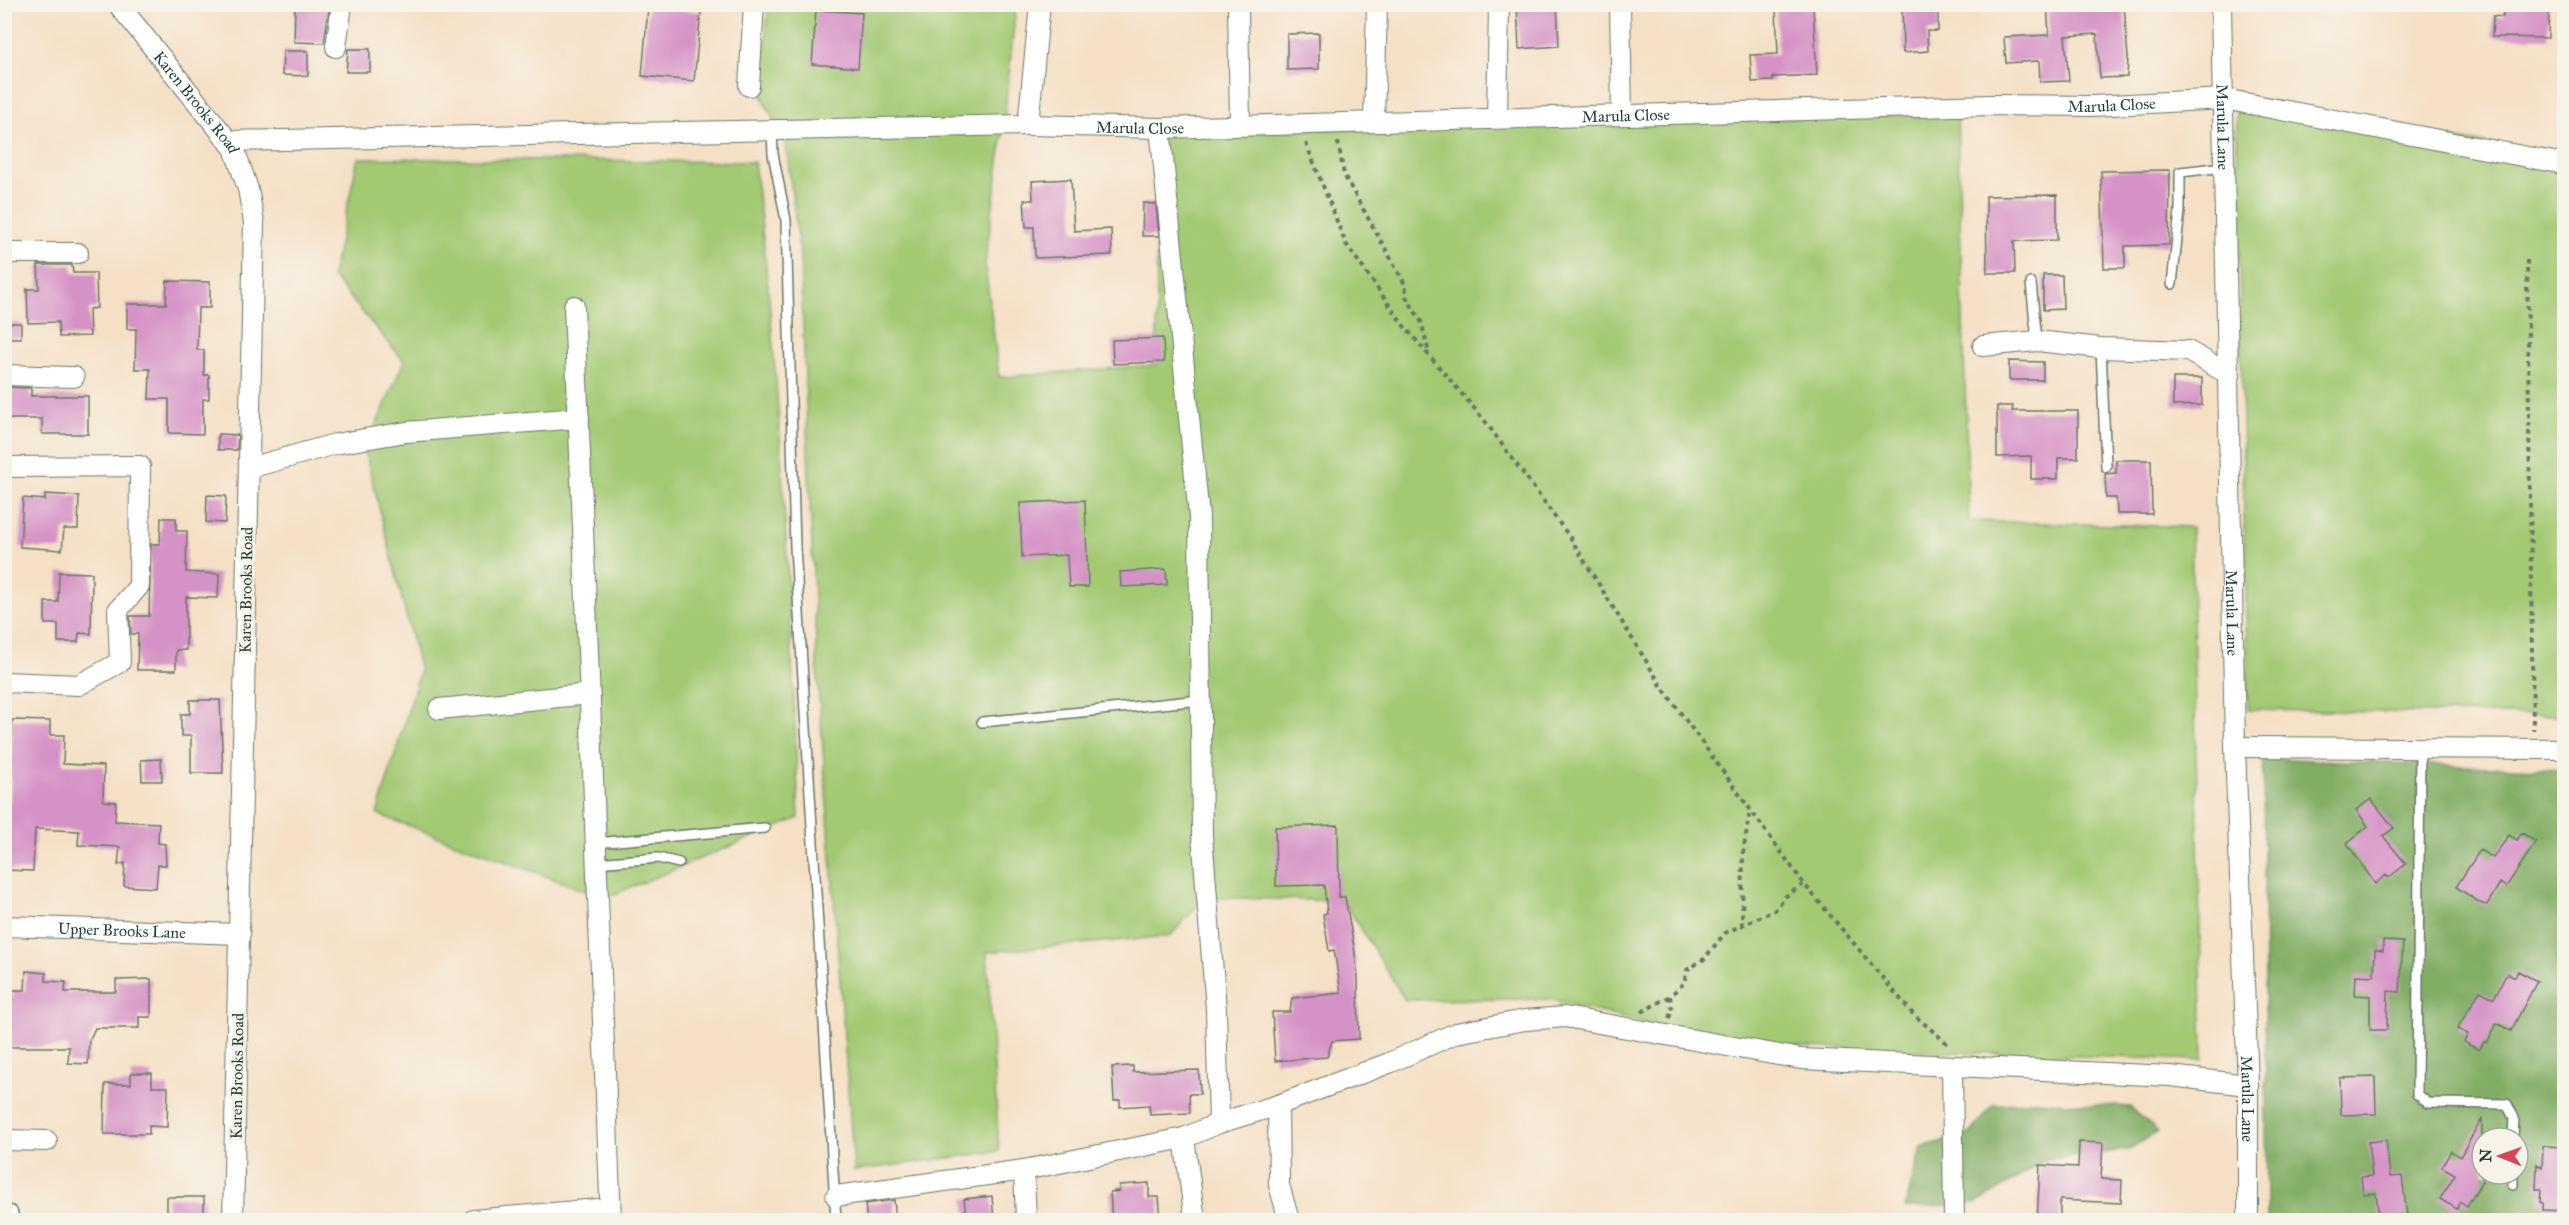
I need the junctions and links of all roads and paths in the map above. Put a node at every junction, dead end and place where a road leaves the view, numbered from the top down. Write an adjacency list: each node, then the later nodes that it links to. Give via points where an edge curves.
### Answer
1 (118, 4): 22 (street, Karen Brooks Road)
2 (342, 4): 10 (street)
3 (754, 4): 11 (street)
4 (1040, 4): 18 (street)
5 (1238, 4): 19 (street)
6 (1377, 4): 15 (street)
7 (1499, 4): 14 (street)
8 (1620, 4): 13 (street)
9 (2221, 4): 12 (street, Marula Lane)
10 (336, 47)
11 (748, 86)
12 (2224, 99): 13 (street, Marula Close, via 2092,106); 23 (street, Marula Close); 24 (street, Marula Lane)
13 (1622, 114): 14 (street, Marula Close)
14 (1497, 118): 15 (street, Marula Close)
15 (1374, 122): 16 (street, Marula Close)
16 (1334, 123): 17 (street, Marula Close); 34 (path, via 1344,175 1407,286 1405,295 1421,321)
17 (1298, 124): 19 (street, Marula Close); 34 (path, via 1346,244)
18 (1028, 125): 20 (street, Marula Close); 21 (street, Marula Close)
19 (1240, 126): 20 (street, Marula Close)
20 (1160, 128): 44 (street, via 1199,517)
21 (772, 131): 22 (street, Marula Close); 71 (lane, via 786,220 795,547)
22 (229, 141): 41 (street, Karen Brooks Road, via 248,189 254,222)
23 (2565, 164)
24 (2226, 167): 29 (lane, via 2180,172); 36 (street, Marula Lane)
25 (4, 253): 26 (street)
26 (78, 253)
27 (2527, 260): 49 (path)
28 (2031, 283): 31 (lane)
29 (2172, 284)
30 (574, 306): 38 (street)
31 (2037, 341): 32 (street); 33 (street)
32 (1983, 346)
33 (2101, 348): 36 (street, via 2188,351); 40 (lane)
34 (1430, 356): 51 (path, via 1485,421 1571,539 1662,687)
35 (4, 375): 37 (street)
36 (2230, 375): 47 (street, Marula Lane)
37 (74, 376)
38 (579, 418): 41 (street, via 406,432 335,444); 43 (street)
39 (4, 467): 42 (street, via 140,466 139,586 118,610 120,662 79,685)
40 (2106, 467)
41 (249, 468): 59 (street, Karen Brooks Road)
42 (4, 682)
43 (589, 694): 45 (street); 53 (street)
44 (1201, 700): 46 (lane); 65 (street, via 1202,835 1216,1009)
45 (439, 709)
46 (982, 722)
47 (2235, 747): 48 (street); 63 (street, Marula Lane)
48 (2420, 749): 49 (street); 66 (lane, via 2417,1094 2428,1103 2507,1104)
49 (2534, 749): 50 (street)
50 (2565, 749)
51 (1750, 809): 56 (path); 58 (path, via 1743,853)
52 (765, 828): 53 (lane)
53 (595, 843): 54 (street)
54 (596, 862): 55 (lane, via 658,858); 73 (street)
55 (679, 863)
56 (1804, 884): 58 (path, via 1786,896 1775,910); 62 (path, via 1913,1014)
57 (4, 926): 59 (street, Upper Brooks Lane)
58 (1742, 926): 60 (path, via 1725,933 1704,960 1687,969 1684,983 1670,996 1672,1010)
59 (240, 934): 75 (street, Karen Brooks Road)
60 (1663, 1034): 61 (street, via 1801,1059); 64 (street, via 1565,1017 1525,1020 1456,1033)
61 (1952, 1067): 62 (street); 81 (street)
62 (1976, 1068): 63 (street, via 2170,1076)
63 (2248, 1084): 82 (street, Marula Lane)
64 (1278, 1105): 65 (street); 80 (street, via 1279,1185)
65 (1219, 1123): 67 (street)
66 (2514, 1126)
67 (1184, 1138): 70 (street); 79 (street)
68 (4, 1140): 69 (street)
69 (46, 1141)
70 (1024, 1170): 71 (street); 78 (street)
71 (836, 1196): 77 (lane)
72 (4, 1209): 74 (lane, via 12,1211)
73 (610, 1214): 76 (street)
74 (15, 1221)
75 (233, 1221)
76 (473, 1221)
77 (836, 1221)
78 (1026, 1221)
79 (1195, 1221)
80 (1289, 1221)
81 (1954, 1221)
82 (2248, 1221)

